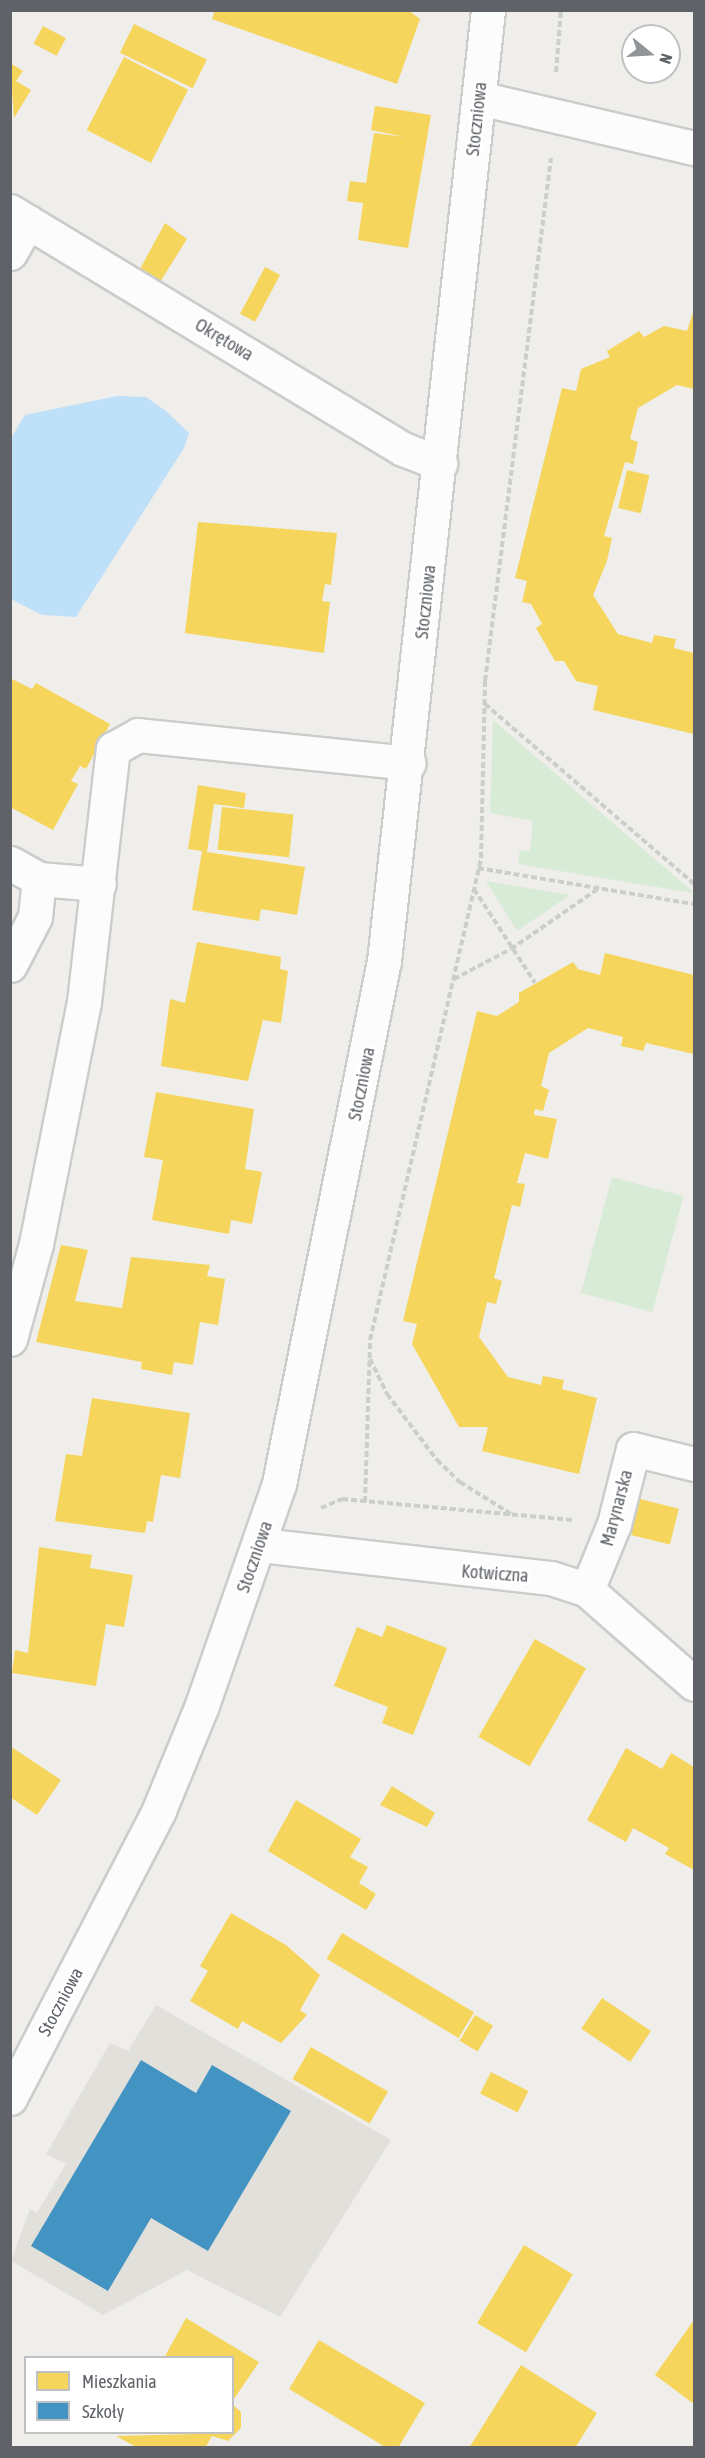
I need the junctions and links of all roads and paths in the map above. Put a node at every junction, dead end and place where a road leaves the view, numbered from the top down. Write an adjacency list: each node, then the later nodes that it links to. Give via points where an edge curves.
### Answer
1 (488, 10): 3 (street, Stoczniowa)
2 (561, 10): 4 (path)
3 (479, 98): 4 (street); 8 (street, Stoczniowa)
4 (553, 112): 5 (street); 9 (path, via 551,170)
5 (694, 148)
6 (19, 217): 7 (street); 8 (street, Okrętowa, via 403,449)
7 (10, 253)
8 (440, 463): 10 (street, Stoczniowa)
9 (484, 704): 12 (path); 15 (path)
10 (409, 763): 14 (street, via 138,735 113,749); 29 (street, Stoczniowa, via 384,961 361,1092 279,1484)
11 (10, 863): 13 (street)
12 (478, 867): 16 (path); 17 (path)
13 (39, 879): 14 (street); 20 (street, via 35,917)
14 (99, 884): 23 (street, via 84,1002 36,1244)
15 (694, 884)
16 (474, 888): 19 (path); 21 (path)
17 (599, 888): 18 (path); 19 (path)
18 (694, 904)
19 (511, 949): 21 (path); 22 (path)
20 (10, 965)
21 (453, 979): 24 (path)
22 (535, 983)
23 (10, 1338)
24 (369, 1359): 26 (path); 27 (path, via 387,1394 437,1460 460,1482)
25 (694, 1464): 28 (street, Marynarska, via 633,1449)
26 (365, 1502): 27 (path); 29 (path, via 342,1500 296,1521)
27 (515, 1516): 28 (path)
28 (614, 1524): 30 (street, Marynarska)
29 (274, 1549): 30 (street, Kotwiczna, via 551,1578); 32 (street, Stoczniowa, via 159,1810)
30 (587, 1590): 31 (street, Kotwiczna)
31 (694, 1684)
32 (10, 2098)

